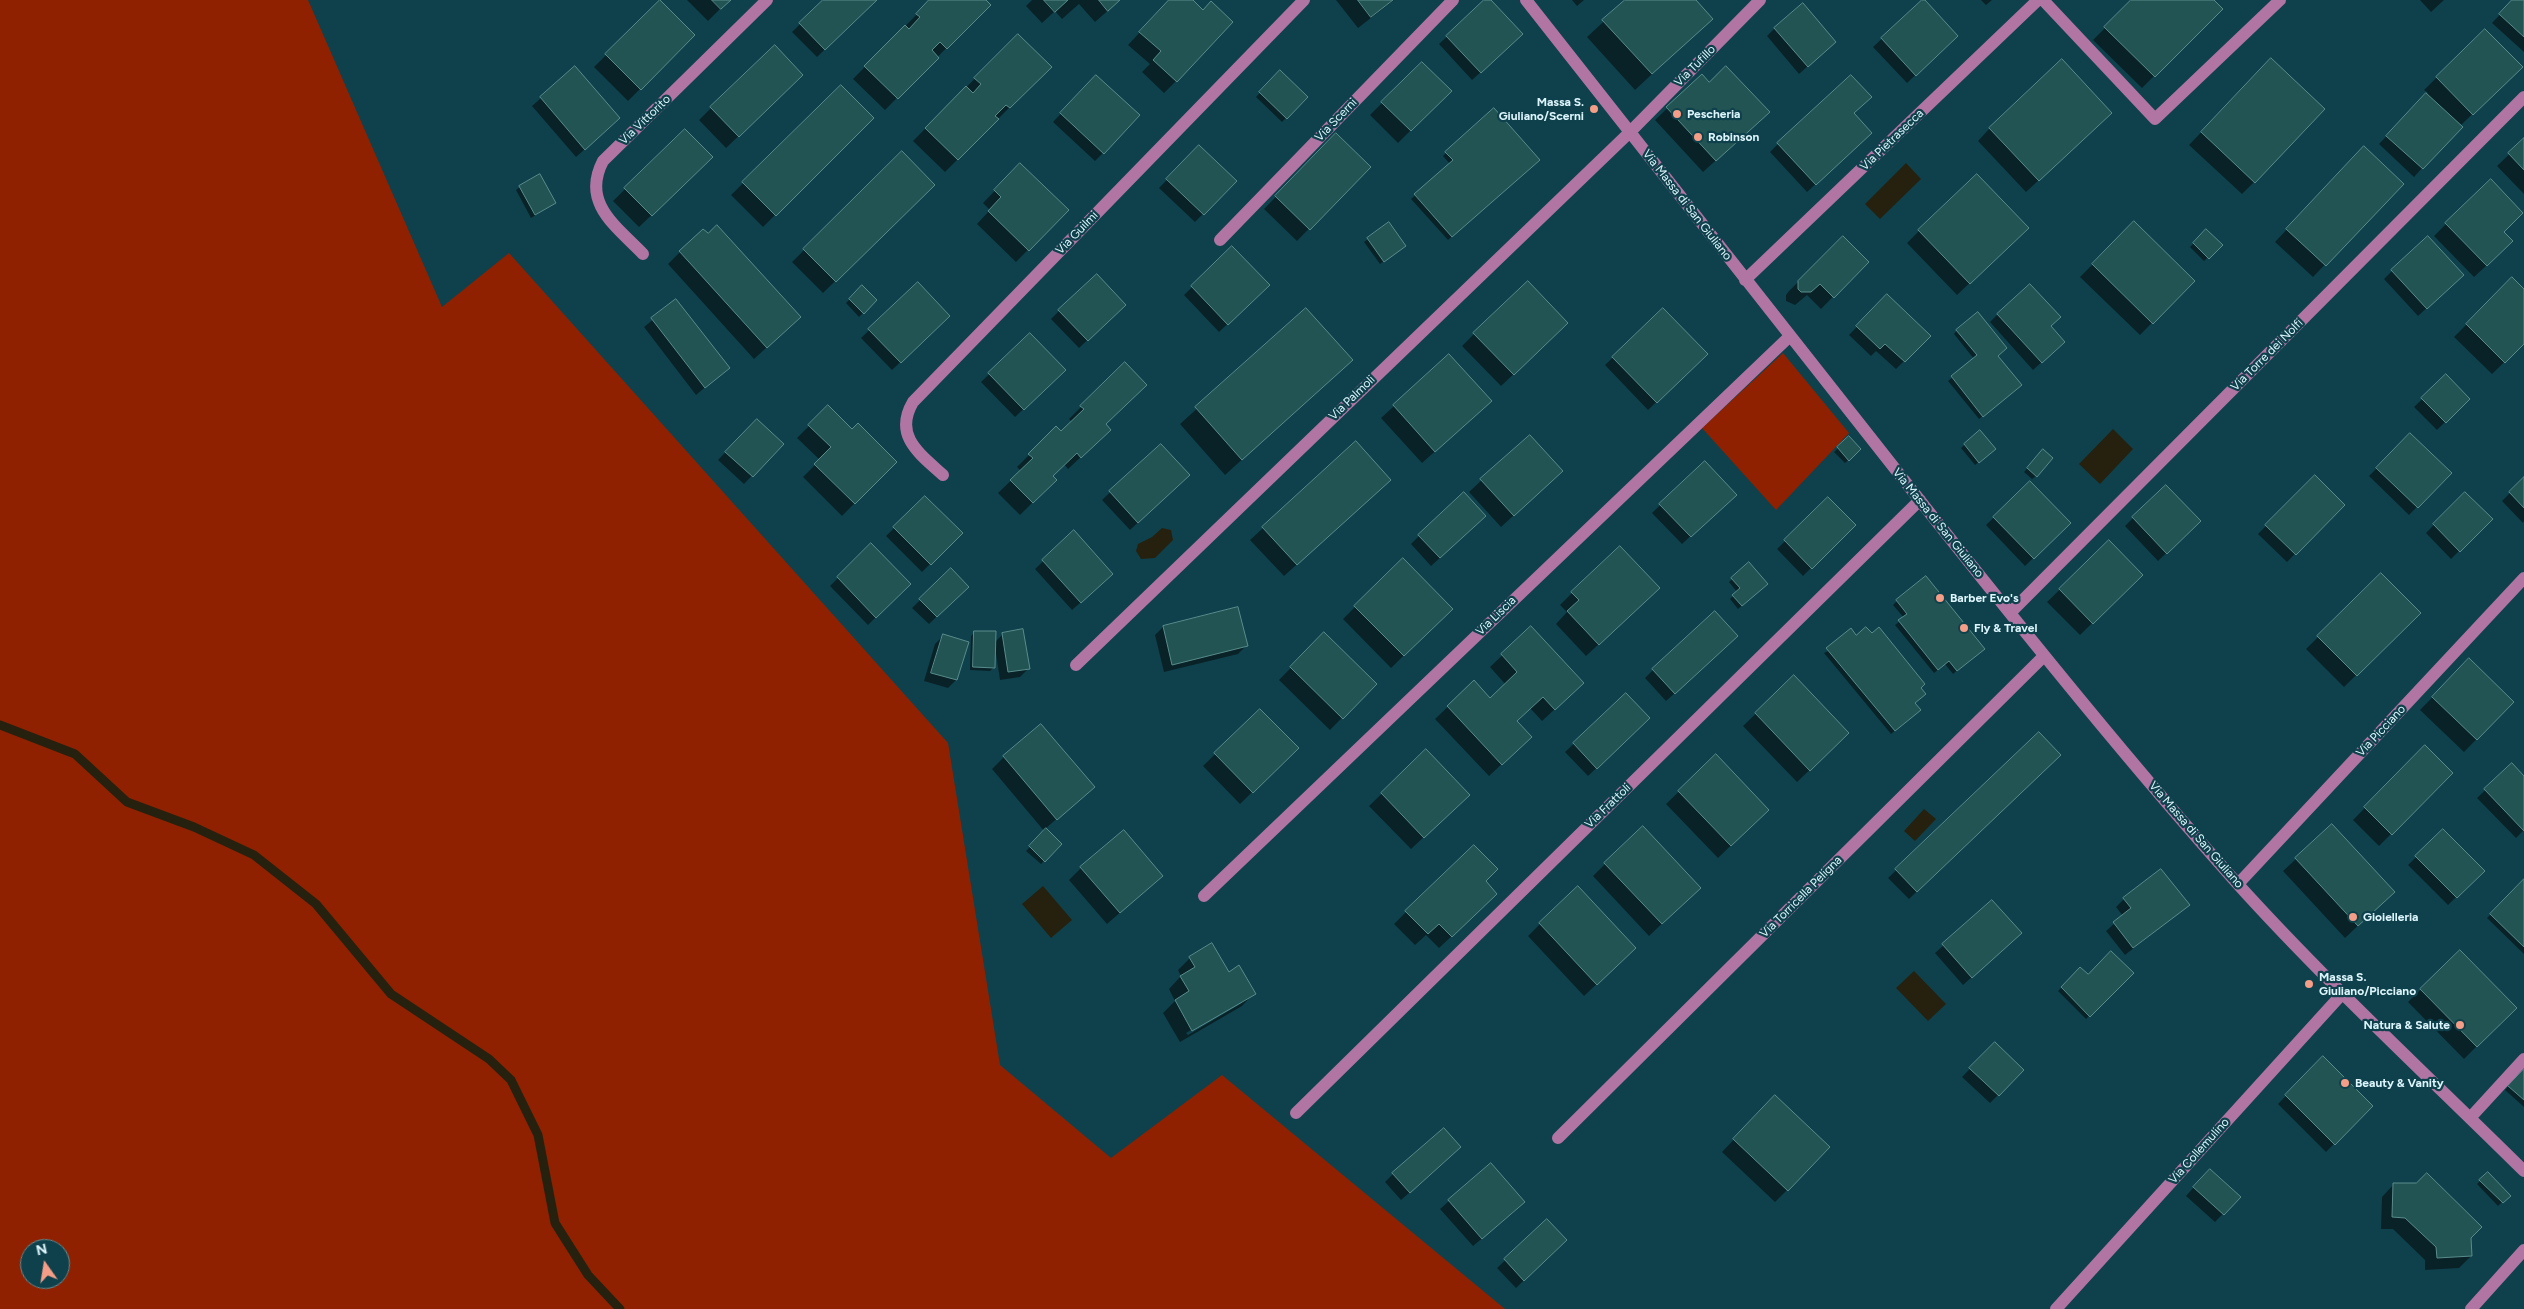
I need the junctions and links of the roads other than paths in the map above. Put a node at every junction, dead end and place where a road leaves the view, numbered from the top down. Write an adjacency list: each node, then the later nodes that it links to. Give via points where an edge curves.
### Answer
1 (767, 0): 12 (street, Via Vittorito, via 603,160 595,190 601,209)
2 (1304, 0): 15 (street, Via Guilmi, via 913,402 906,416 910,441 916,451)
3 (1453, 0): 11 (street, Via Scerni)
4 (1526, 0): 10 (street, Via Massa di San Giuliano)
5 (1760, 0): 10 (street, Via Tufillo)
6 (2038, 0): 13 (street, Via Pietrasecca)
7 (2042, 0): 8 (street, via 2155,119)
8 (2280, 0)
9 (2524, 97): 18 (street, Via Torre dei Nolfi)
10 (1630, 132): 13 (street, Via Massa di San Giuliano); 20 (street, Via Palmoli)
11 (1220, 240)
12 (643, 254)
13 (1745, 280): 14 (street, Via Massa di San Giuliano)
14 (1789, 337): 16 (street, Via Massa di San Giuliano); 22 (street, Via Liscia)
15 (943, 475)
16 (1920, 500): 18 (street, Via Massa di San Giuliano); 25 (street, Via Frattoli)
17 (2524, 578): 21 (street, Via Picciano)
18 (2010, 613): 19 (street, Via Massa di San Giuliano)
19 (2044, 656): 21 (street, Via Massa di San Giuliano); 27 (street, Via Torricella Peligna)
20 (1076, 665)
21 (2238, 884): 23 (street, Via Massa di San Giuliano)
22 (1204, 896)
23 (2342, 994): 26 (street, Via Massa di San Giuliano); 30 (street, Via Collemulino)
24 (2524, 1059): 26 (street)
25 (1296, 1113)
26 (2470, 1118): 28 (street, Via Massa di San Giuliano)
27 (1558, 1138)
28 (2524, 1172)
29 (2524, 1250): 31 (street)
30 (2056, 1309)
31 (2471, 1309)

